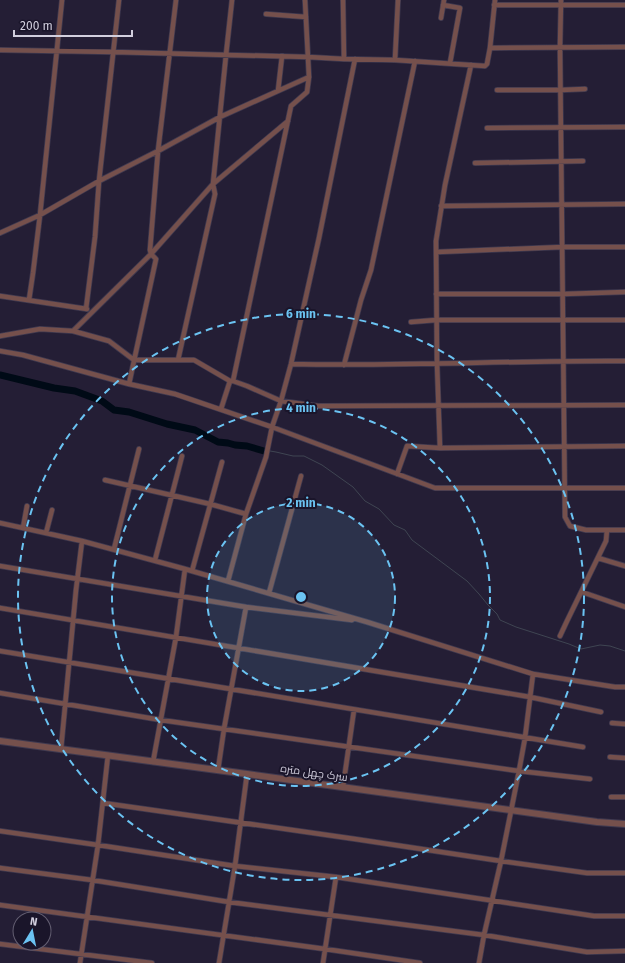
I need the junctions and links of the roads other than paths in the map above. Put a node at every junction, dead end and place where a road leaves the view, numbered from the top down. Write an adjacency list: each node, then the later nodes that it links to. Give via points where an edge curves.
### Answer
1 (62, 0): 19 (street)
2 (119, 0): 20 (street)
3 (176, 0): 21 (street)
4 (232, 0): 22 (street)
5 (304, 0): 13 (street)
6 (343, 0): 25 (street)
7 (398, 0): 27 (street)
8 (561, 2): 10 (street); 11 (street); 15 (street)
9 (444, 3): 14 (street); 29 (street, via 460,8)
10 (494, 3): 17 (street)
11 (625, 5)
12 (266, 14): 13 (street)
13 (306, 17): 24 (street)
14 (441, 18)
15 (560, 47): 16 (street); 17 (street); 34 (street)
16 (625, 47)
17 (490, 48): 30 (street, via 487,65)
18 (0, 50): 19 (street)
19 (57, 51): 20 (street); 50 (street)
20 (112, 52): 21 (street); 45 (street)
21 (170, 53): 22 (street); 41 (street)
22 (226, 55): 23 (street); 36 (street)
23 (282, 56): 24 (street); 35 (street)
24 (308, 57): 25 (street); 31 (street)
25 (344, 59): 26 (street)
26 (355, 59): 27 (street); 75 (street)
27 (395, 60): 28 (street)
28 (415, 61): 29 (street); 76 (street, via 371,270)
29 (450, 63): 30 (street)
30 (471, 65): 49 (street)
31 (309, 77): 35 (street); 37 (street, via 307,92 291,106)
32 (585, 89): 34 (street)
33 (497, 90): 34 (street)
34 (561, 90): 40 (street)
35 (278, 91): 36 (street)
36 (220, 117): 41 (street); 46 (street)
37 (288, 121): 46 (street); 77 (street)
38 (625, 127): 40 (street)
39 (488, 128): 40 (street)
40 (561, 128): 42 (street)
41 (158, 151): 45 (street); 55 (street)
42 (562, 161): 43 (street); 44 (street); 48 (street)
43 (583, 161)
44 (475, 163)
45 (99, 181): 50 (street); 61 (street)
46 (213, 184): 55 (street); 71 (street, via 214,194)
47 (625, 204): 48 (street)
48 (562, 205): 49 (street); 52 (street)
49 (441, 206): 54 (street)
50 (40, 215): 51 (street); 60 (street)
51 (0, 233)
52 (562, 247): 53 (street); 54 (street); 58 (street)
53 (625, 247)
54 (437, 252): 57 (street)
55 (150, 254): 62 (street); 70 (street, via 156,259)
56 (625, 292): 58 (street)
57 (436, 294): 58 (street); 63 (street)
58 (563, 294): 64 (street)
59 (0, 296): 60 (street)
60 (29, 300): 61 (street)
61 (86, 309): 62 (street)
62 (93, 310): 67 (street)
63 (436, 320): 64 (street); 66 (street); 74 (street)
64 (563, 320): 65 (street); 72 (street)
65 (625, 320)
66 (411, 322)
67 (73, 331): 68 (street, via 40,329); 70 (street, via 108,341)
68 (0, 336)
69 (0, 351): 78 (street)
70 (134, 360): 71 (street); 78 (street)
71 (178, 360): 77 (street, via 194,360)
72 (564, 361): 73 (street); 74 (street); 81 (street)
73 (625, 361)
74 (437, 363): 76 (street); 80 (street)
75 (291, 364): 76 (street); 79 (street)
76 (344, 365)
77 (232, 381): 79 (street); 83 (street)
78 (130, 384): 83 (street, via 175,394)
79 (281, 401): 80 (street, via 318,406); 84 (street)
80 (438, 405): 81 (street); 87 (street)
81 (564, 405): 82 (street); 86 (street)
82 (625, 405)
83 (221, 409): 84 (street)
84 (272, 427): 91 (street); 101 (street, via 266,456)
85 (625, 446): 86 (street)
86 (565, 447): 87 (street); 96 (street)
87 (440, 448): 91 (street, via 406,446)
88 (139, 449): 94 (street)
89 (182, 456): 97 (street)
90 (222, 462): 98 (street)
91 (396, 474): 96 (street, via 435,488)
92 (301, 476): 118 (street)
93 (105, 480): 94 (street)
94 (130, 486): 97 (street); 108 (street)
95 (625, 488): 96 (street)
96 (566, 489): 104 (street, via 565,517 570,526 586,530)
97 (172, 495): 98 (street); 110 (street)
98 (210, 504): 101 (street); 114 (street)
99 (27, 506): 103 (street)
100 (52, 510): 106 (street)
101 (246, 514): 116 (street)
102 (0, 523): 103 (street)
103 (23, 528): 106 (street)
104 (607, 530): 105 (street); 109 (street, via 606,541)
105 (625, 530)
106 (46, 533): 107 (street)
107 (82, 540): 108 (street); 115 (street)
108 (114, 549): 110 (street)
109 (598, 558): 112 (street); 117 (street)
110 (155, 560): 113 (street)
111 (0, 566): 115 (street)
112 (625, 566)
113 (185, 569): 114 (street); 119 (street)
114 (192, 571): 116 (street)
115 (77, 579): 119 (street); 123 (street)
116 (228, 581): 118 (street)
117 (582, 592): 121 (street); 125 (street)
118 (269, 593): 124 (street)
119 (181, 596): 120 (street); 126 (street)
120 (246, 607): 124 (street); 127 (street)
121 (625, 607)
122 (0, 608): 123 (street)
123 (73, 620): 126 (street); 129 (street)
124 (367, 622): 130 (street)
125 (560, 636)
126 (176, 637): 127 (street); 131 (street)
127 (239, 648): 133 (street); 135 (street)
128 (0, 650): 129 (street)
129 (69, 662): 131 (street); 136 (street)
130 (533, 674): 132 (street); 135 (street)
131 (168, 679): 133 (street); 139 (street)
132 (625, 687)
133 (232, 689): 137 (street); 142 (street)
134 (0, 693): 136 (street)
135 (530, 697): 138 (street); 143 (street)
136 (65, 704): 139 (street); 147 (street)
137 (354, 710): 143 (street); 145 (street)
138 (601, 712)
139 (161, 720): 142 (street); 151 (street)
140 (612, 723): 141 (street)
141 (625, 724)
142 (224, 729): 145 (street); 152 (street)
143 (525, 738): 146 (street); 153 (street)
144 (0, 741): 147 (street, سرک چهل متره)
145 (348, 747): 153 (street); 156 (street)
146 (583, 747)
147 (60, 749): 148 (street, سرک چهل متره)
148 (108, 756): 151 (street, سرک چهل متره); 159 (street)
149 (610, 757): 150 (street)
150 (625, 758)
151 (153, 762): 152 (street, سرک چهل متره)
152 (218, 770): 154 (street, سرک چهل متره)
153 (519, 771): 155 (street); 160 (street)
154 (247, 774): 156 (street, سرک چهل متره); 161 (street)
155 (590, 779)
156 (343, 787): 160 (street, سرک چهل متره)
157 (611, 797): 158 (street)
158 (625, 797)
159 (103, 803): 161 (street); 164 (street)
160 (511, 810): 162 (street, سرک چهل متره); 165 (street)
161 (241, 822): 165 (street); 166 (street)
162 (625, 824)
163 (0, 831): 164 (street)
164 (98, 845): 166 (street); 170 (street)
165 (501, 862): 168 (street, via 587,873); 171 (street)
166 (235, 866): 169 (street); 172 (street)
167 (0, 868): 170 (street)
168 (625, 873)
169 (336, 877): 171 (street); 174 (street)
170 (92, 880): 172 (street); 176 (street)
171 (493, 901): 175 (street, via 594,916); 178 (street)
172 (229, 902): 174 (street); 177 (street)
173 (0, 905): 176 (street)
174 (330, 915): 178 (street); 180 (street)
175 (625, 916)
176 (87, 917): 177 (street); 182 (street)
177 (224, 935): 180 (street); 185 (street)
178 (484, 935): 181 (street, via 587,952); 188 (street)
179 (0, 944): 182 (street)
180 (325, 949): 186 (street); 187 (street)
181 (625, 951)
182 (81, 954): 183 (street); 184 (street)
183 (80, 963)
184 (152, 963)
185 (220, 963)
186 (323, 963)
187 (420, 963)
188 (479, 963)

